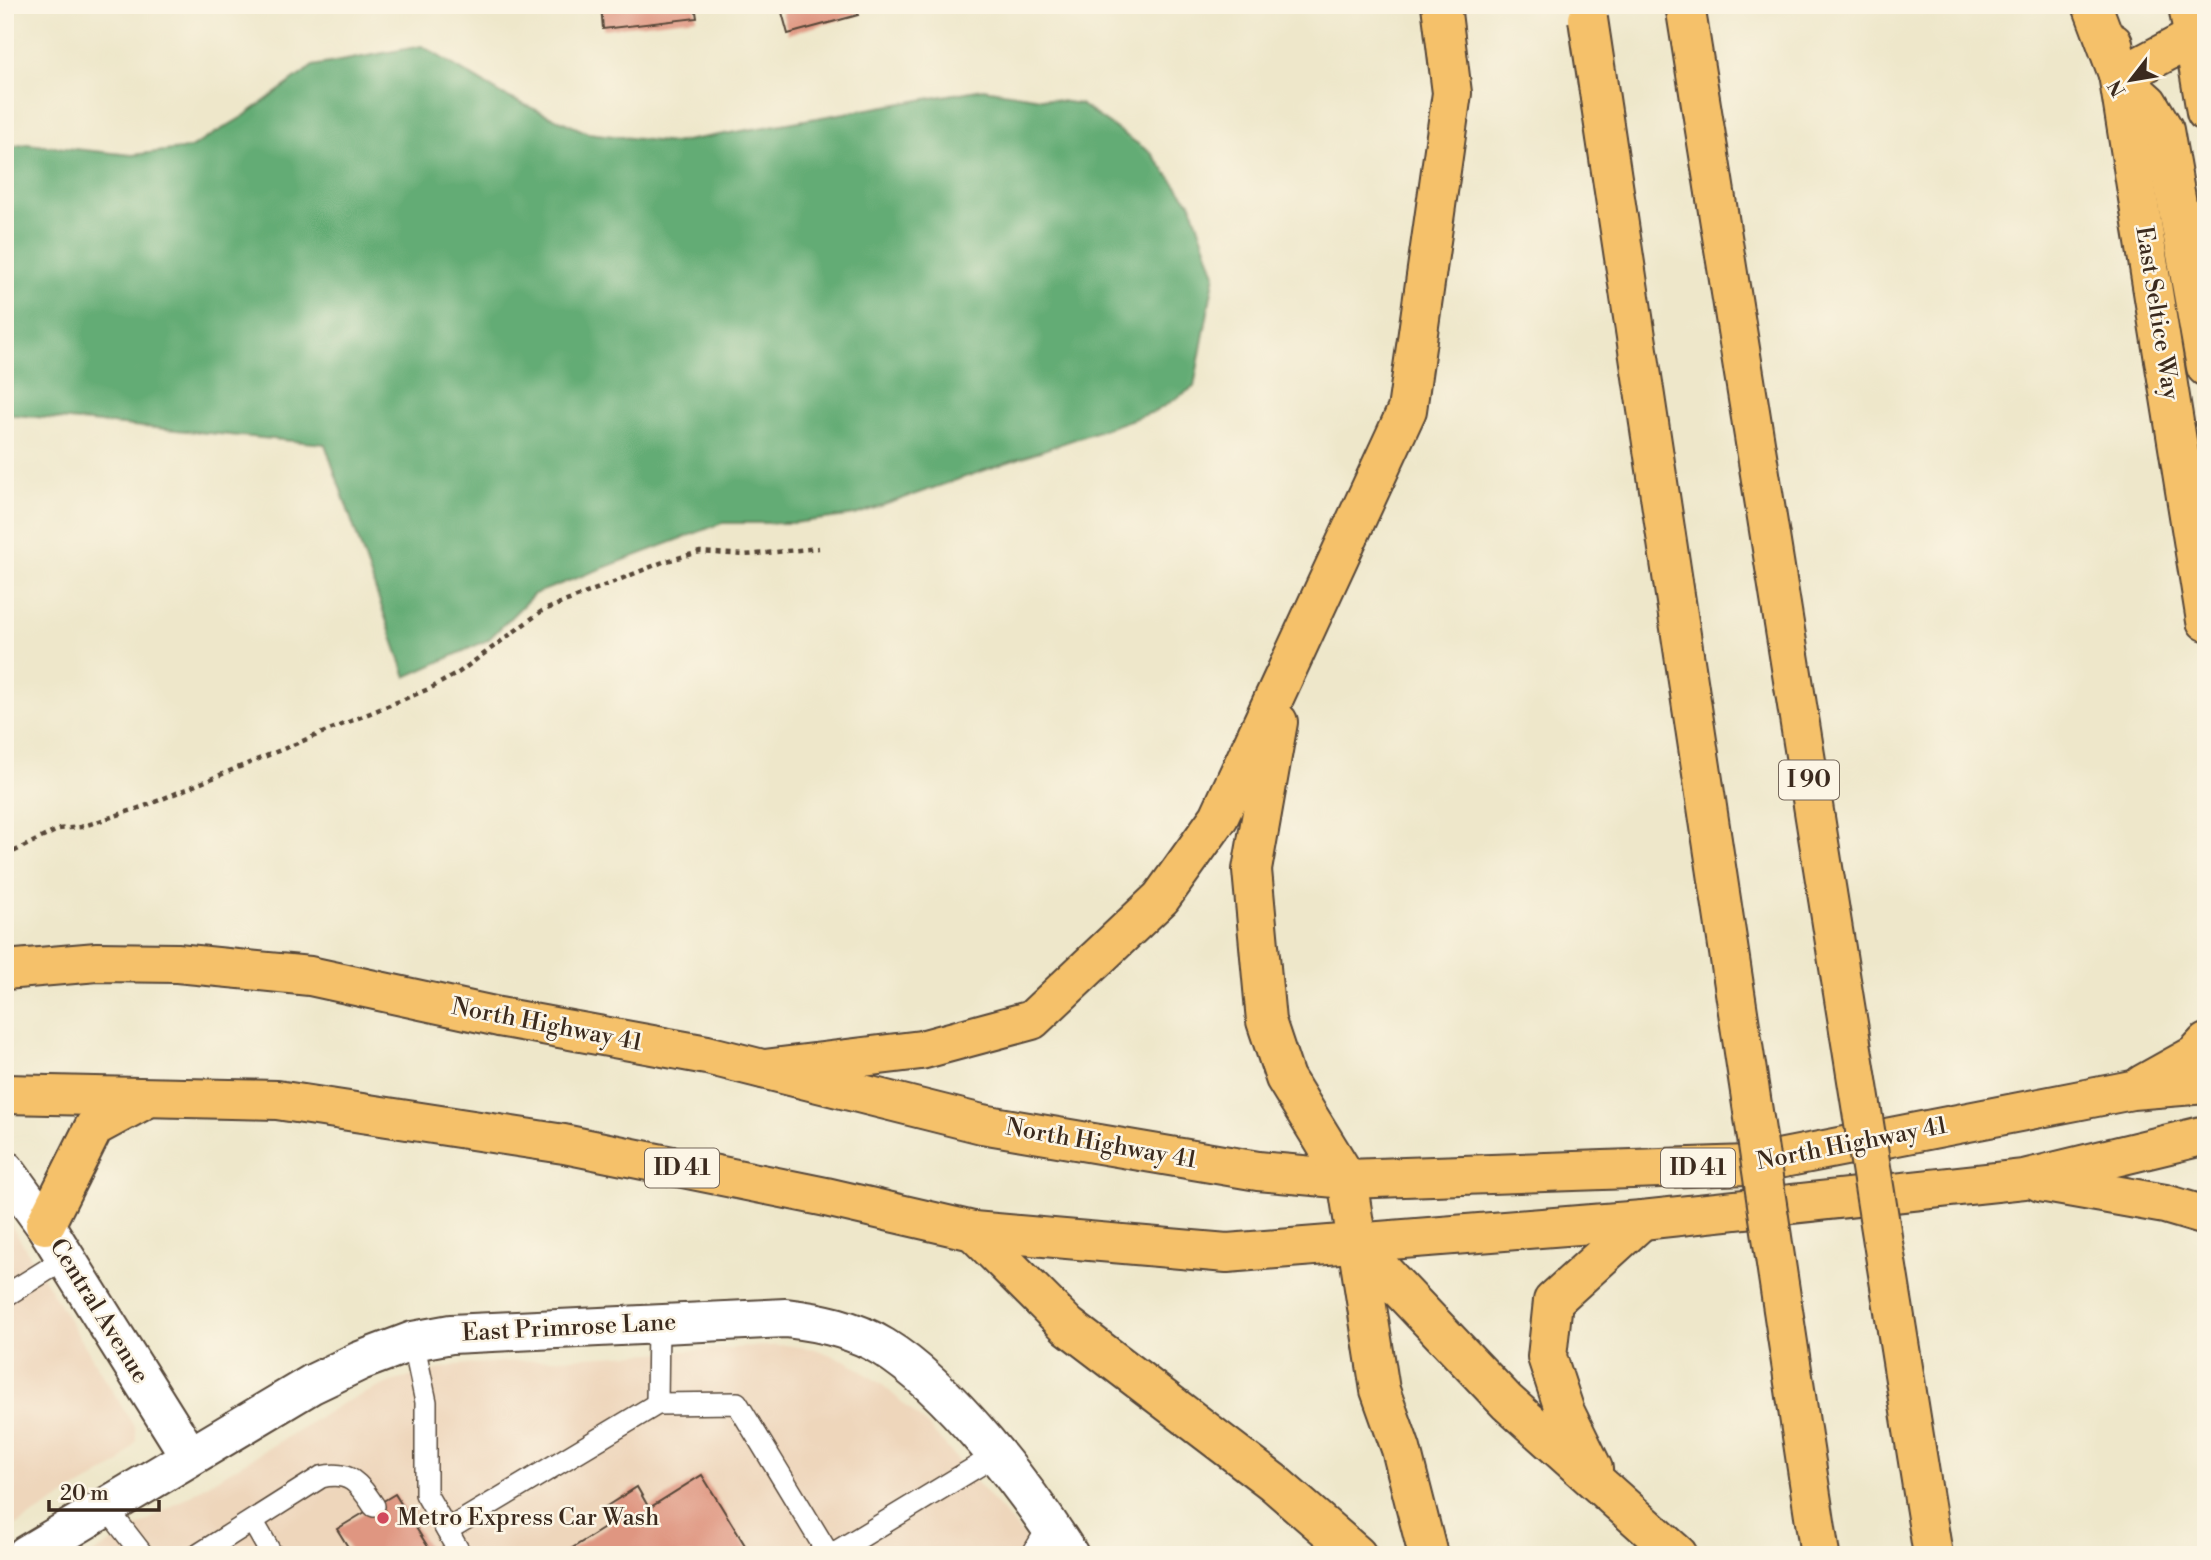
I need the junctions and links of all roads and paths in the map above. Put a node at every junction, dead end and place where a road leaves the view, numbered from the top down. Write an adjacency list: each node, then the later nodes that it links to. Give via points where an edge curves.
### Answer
1 (1441, 5): 12 (main road, via 1452,93 1406,410)
2 (1685, 5): 53 (main road, I 90, bridge)
3 (2092, 5): 7 (main road)
4 (2107, 5): 7 (main road, East Seltice Way)
5 (1586, 12): 52 (main road, bridge)
6 (2191, 21): 7 (main road); 8 (main road)
7 (2119, 77): 9 (main road, via 2148,103 2166,137); 11 (main road, East Seltice Way)
8 (2206, 112)
9 (2206, 368)
10 (819, 548): 13 (path, via 745,555 700,552 663,562 542,611 431,688 145,806 81,827 59,829)
11 (2206, 621)
12 (1287, 667): 16 (main road, via 1219,817 1161,898 1032,1020 921,1050); 23 (main road, via 1252,870 1266,1021 1285,1078)
13 (5, 856)
14 (5, 970): 16 (main road, North Highway 41 / ID 41, via 110,962 177,963 310,976)
15 (2206, 1043): 18 (main road, via 2195,1055)
16 (764, 1069): 23 (main road, North Highway 41 / ID 41, via 982,1124 1258,1171)
17 (2206, 1084): 18 (main road, North Highway 41 / ID 41)
18 (2132, 1090): 23 (main road, North Highway 41 / ID 41, via 1748,1165)
19 (5, 1094): 20 (main road, North Highway 41 / ID 41)
20 (146, 1099): 27 (main road, via 94,1127); 28 (main road, North Highway 41 / ID 41, via 277,1100 564,1144)
21 (2206, 1135): 24 (main road, North Highway 41 / ID 41)
22 (5, 1170): 27 (street, Central Avenue)
23 (1347, 1179): 29 (main road)
24 (2024, 1179): 25 (main road, via 2165,1204); 26 (main road, North Highway 41 / ID 41)
25 (2206, 1216)
26 (1642, 1220): 29 (main road, North Highway 41 / ID 41); 37 (main road, via 1553,1301 1547,1357 1565,1412)
27 (45, 1225): 30 (street, Central Avenue)
28 (973, 1231): 29 (main road, North Highway 41 / ID 41, via 1227,1253); 49 (main road, via 1068,1326 1253,1466)
29 (1356, 1242): 37 (main road, via 1507,1402); 50 (main road, via 1380,1390)
30 (66, 1258): 31 (lane); 35 (street, Central Avenue)
31 (5, 1296)
32 (658, 1322): 33 (street, East Primrose Lane, via 496,1330); 34 (lane); 36 (street, East Primrose Lane, via 786,1318 851,1332 909,1366)
33 (413, 1341): 35 (street, East Primrose Lane, via 312,1384); 41 (lane, via 426,1402 426,1494)
34 (657, 1404): 41 (lane); 48 (lane, via 737,1403)
35 (189, 1455): 38 (street, East Primrose Lane)
36 (996, 1455): 42 (street, East Primrose Lane); 48 (lane)
37 (1602, 1486): 51 (main road)
38 (105, 1506): 43 (street, East Primrose Lane); 44 (lane)
39 (374, 1506): 40 (lane, via 360,1485 336,1474 321,1477)
40 (253, 1521): 45 (lane); 46 (lane)
41 (447, 1530): 47 (lane)
42 (1050, 1545)
43 (26, 1555)
44 (143, 1555)
45 (198, 1555)
46 (272, 1555)
47 (461, 1555)
48 (830, 1555)
49 (1357, 1555)
50 (1429, 1555)
51 (1678, 1555)
52 (1821, 1555)
53 (1933, 1555)

